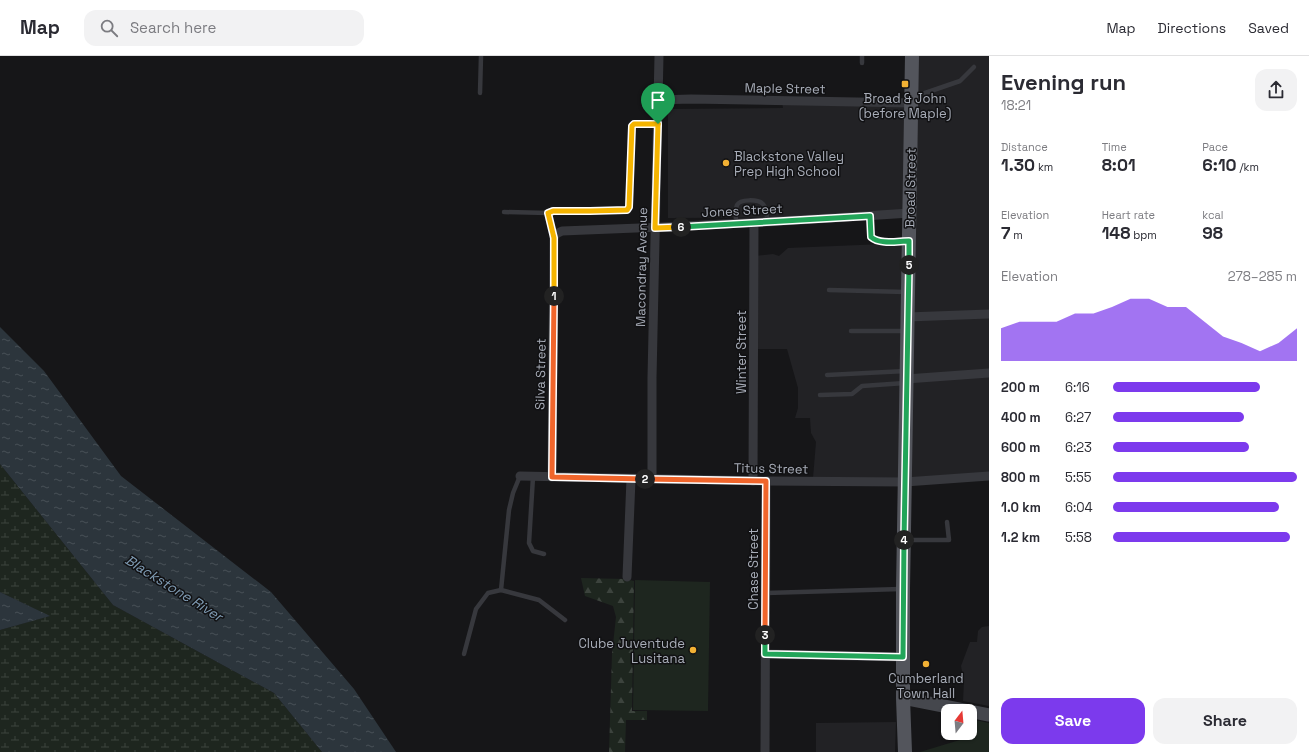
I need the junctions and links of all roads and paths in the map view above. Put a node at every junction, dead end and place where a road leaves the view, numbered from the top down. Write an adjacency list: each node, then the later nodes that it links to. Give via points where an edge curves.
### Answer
1 (481, 56): 7 (lane)
2 (659, 56): 8 (street, Macondray Avenue)
3 (862, 56): 5 (lane)
4 (912, 56): 9 (main road, Broad Street)
5 (862, 62)
6 (974, 67): 9 (lane, via 960,81 925,93)
7 (480, 93)
8 (658, 100): 9 (street, Maple Street); 10 (street, Macondray Avenue)
9 (911, 103): 13 (main road, Broad Street)
10 (658, 124): 12 (lane, via 632,126 627,210); 18 (street, Macondray Avenue)
11 (504, 212): 12 (lane)
12 (548, 213): 19 (lane)
13 (910, 213): 14 (street, Jones Street); 20 (main road, Broad Street)
14 (870, 216): 15 (street, Jones Street); 20 (lane, via 873,239)
15 (767, 222): 16 (street, Jones Street); 17 (lane, via 763,204 758,201 746,201 739,202 736,206)
16 (754, 223): 17 (street, Jones Street); 36 (street, Winter Street)
17 (736, 224): 18 (street, Jones Street)
18 (655, 228): 19 (street, Jones Street, via 562,230); 35 (street, Macondray Avenue)
19 (554, 238): 33 (street, Silva Street)
20 (909, 241): 22 (main road, Broad Street)
21 (829, 290): 22 (lane)
22 (908, 292): 24 (main road, Broad Street)
23 (989, 314): 24 (street)
24 (907, 324): 25 (lane); 28 (main road, Broad Street)
25 (850, 331)
26 (989, 374): 28 (street)
27 (827, 375): 28 (lane)
28 (906, 378): 29 (lane, via 862,386 852,394); 38 (main road, Broad Street)
29 (820, 395)
30 (520, 476): 32 (street); 44 (lane, via 512,493 509,510)
31 (989, 476): 38 (street, Titus Street)
32 (533, 477): 33 (street); 41 (lane, via 529,543 534,551)
33 (552, 477): 34 (street, Titus Street)
34 (631, 479): 35 (street, Titus Street); 42 (street)
35 (652, 479): 36 (street, Titus Street)
36 (753, 481): 37 (street, Titus Street)
37 (766, 481): 38 (street, Titus Street); 45 (street, Chase Street)
38 (905, 482): 40 (main road, Broad Street)
39 (948, 522): 40 (lane, via 949,540)
40 (904, 540): 43 (main road, Broad Street)
41 (544, 554)
42 (628, 577)
43 (903, 589): 45 (lane); 49 (main road, Broad Street)
44 (501, 590): 46 (lane, via 539,600); 47 (lane, via 488,593 476,609)
45 (766, 593): 48 (street, Chase Street)
46 (565, 620)
47 (464, 654)
48 (765, 654): 49 (street); 52 (street, Chase Street)
49 (903, 657): 50 (main road, Broad Street)
50 (903, 698): 51 (street); 53 (main road, Broad Street)
51 (989, 715)
52 (765, 752)
53 (904, 752)

